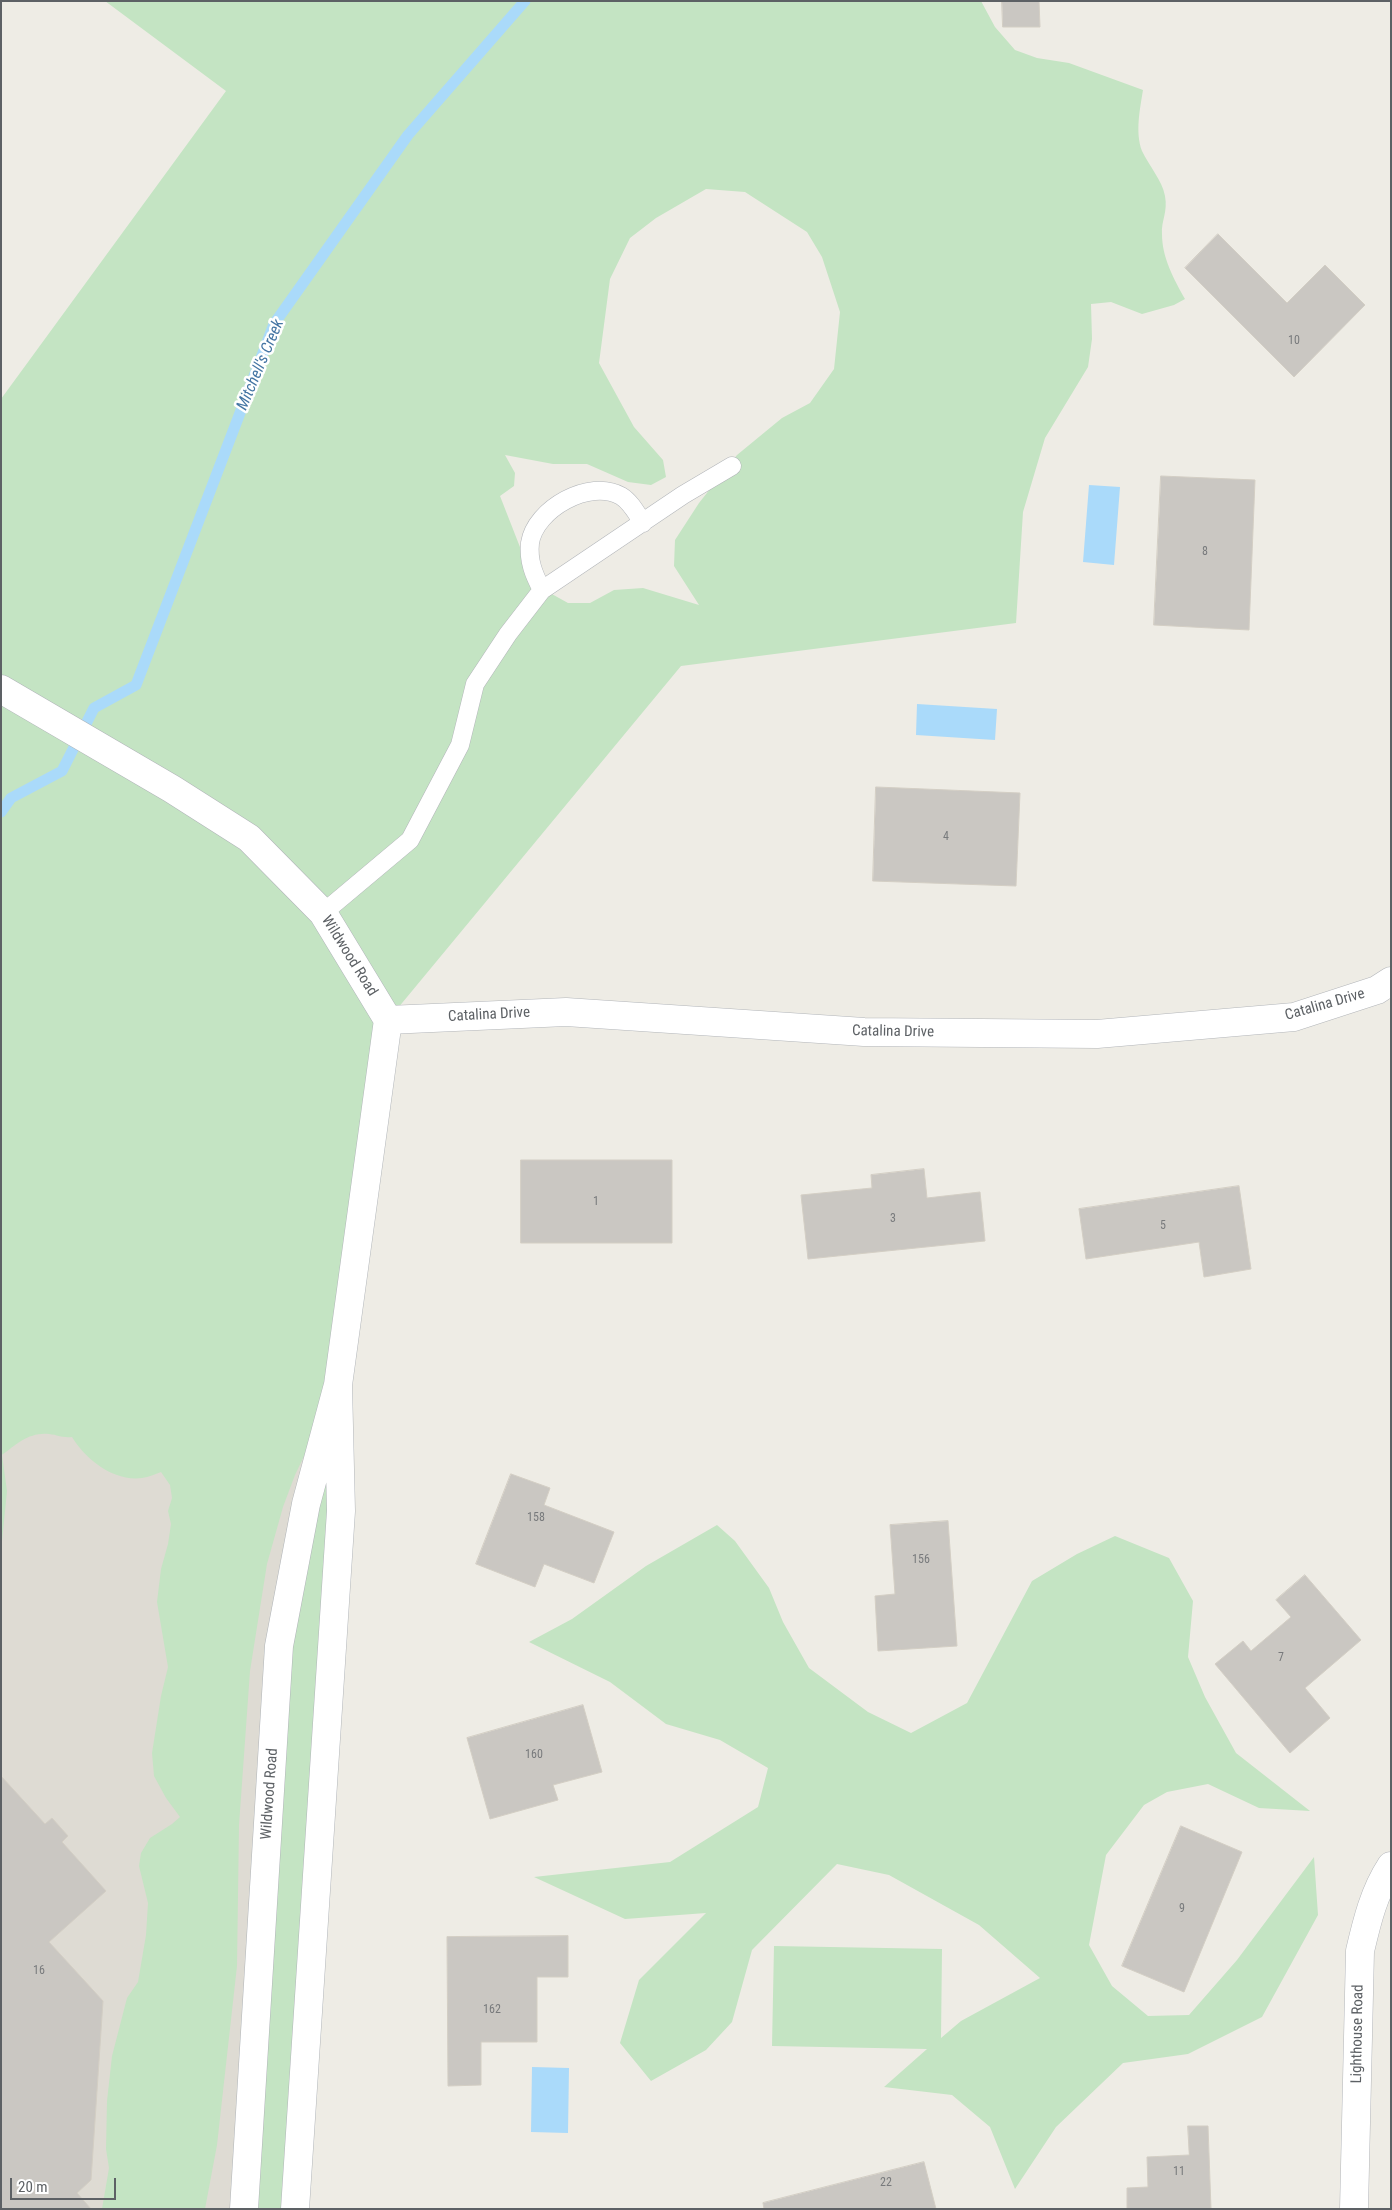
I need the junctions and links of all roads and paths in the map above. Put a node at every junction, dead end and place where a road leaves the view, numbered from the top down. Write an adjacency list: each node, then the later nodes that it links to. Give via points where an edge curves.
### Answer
1 (732, 466): 2 (lane)
2 (643, 523): 3 (lane); 3 (lane, via 621,496 605,491 588,492 554,508 539,522 530,541 533,572)
3 (542, 590): 5 (lane, via 475,684 460,745 410,840)
4 (12, 695): 5 (street, Wildwood Road, via 249,838)
5 (323, 913): 7 (street, Wildwood Road)
6 (1391, 981): 7 (street, Catalina Drive, via 1377,990 1294,1017 1097,1034 864,1032 566,1012)
7 (388, 1020): 8 (street, Wildwood Road)
8 (338, 1385): 10 (street, Wildwood Road, via 306,1504 279,1646); 11 (street, Wildwood Road, via 341,1511)
9 (1391, 1866): 12 (street, Lighthouse Road, via 1367,1917 1360,1951)
10 (244, 2209)
11 (295, 2209)
12 (1354, 2209)

